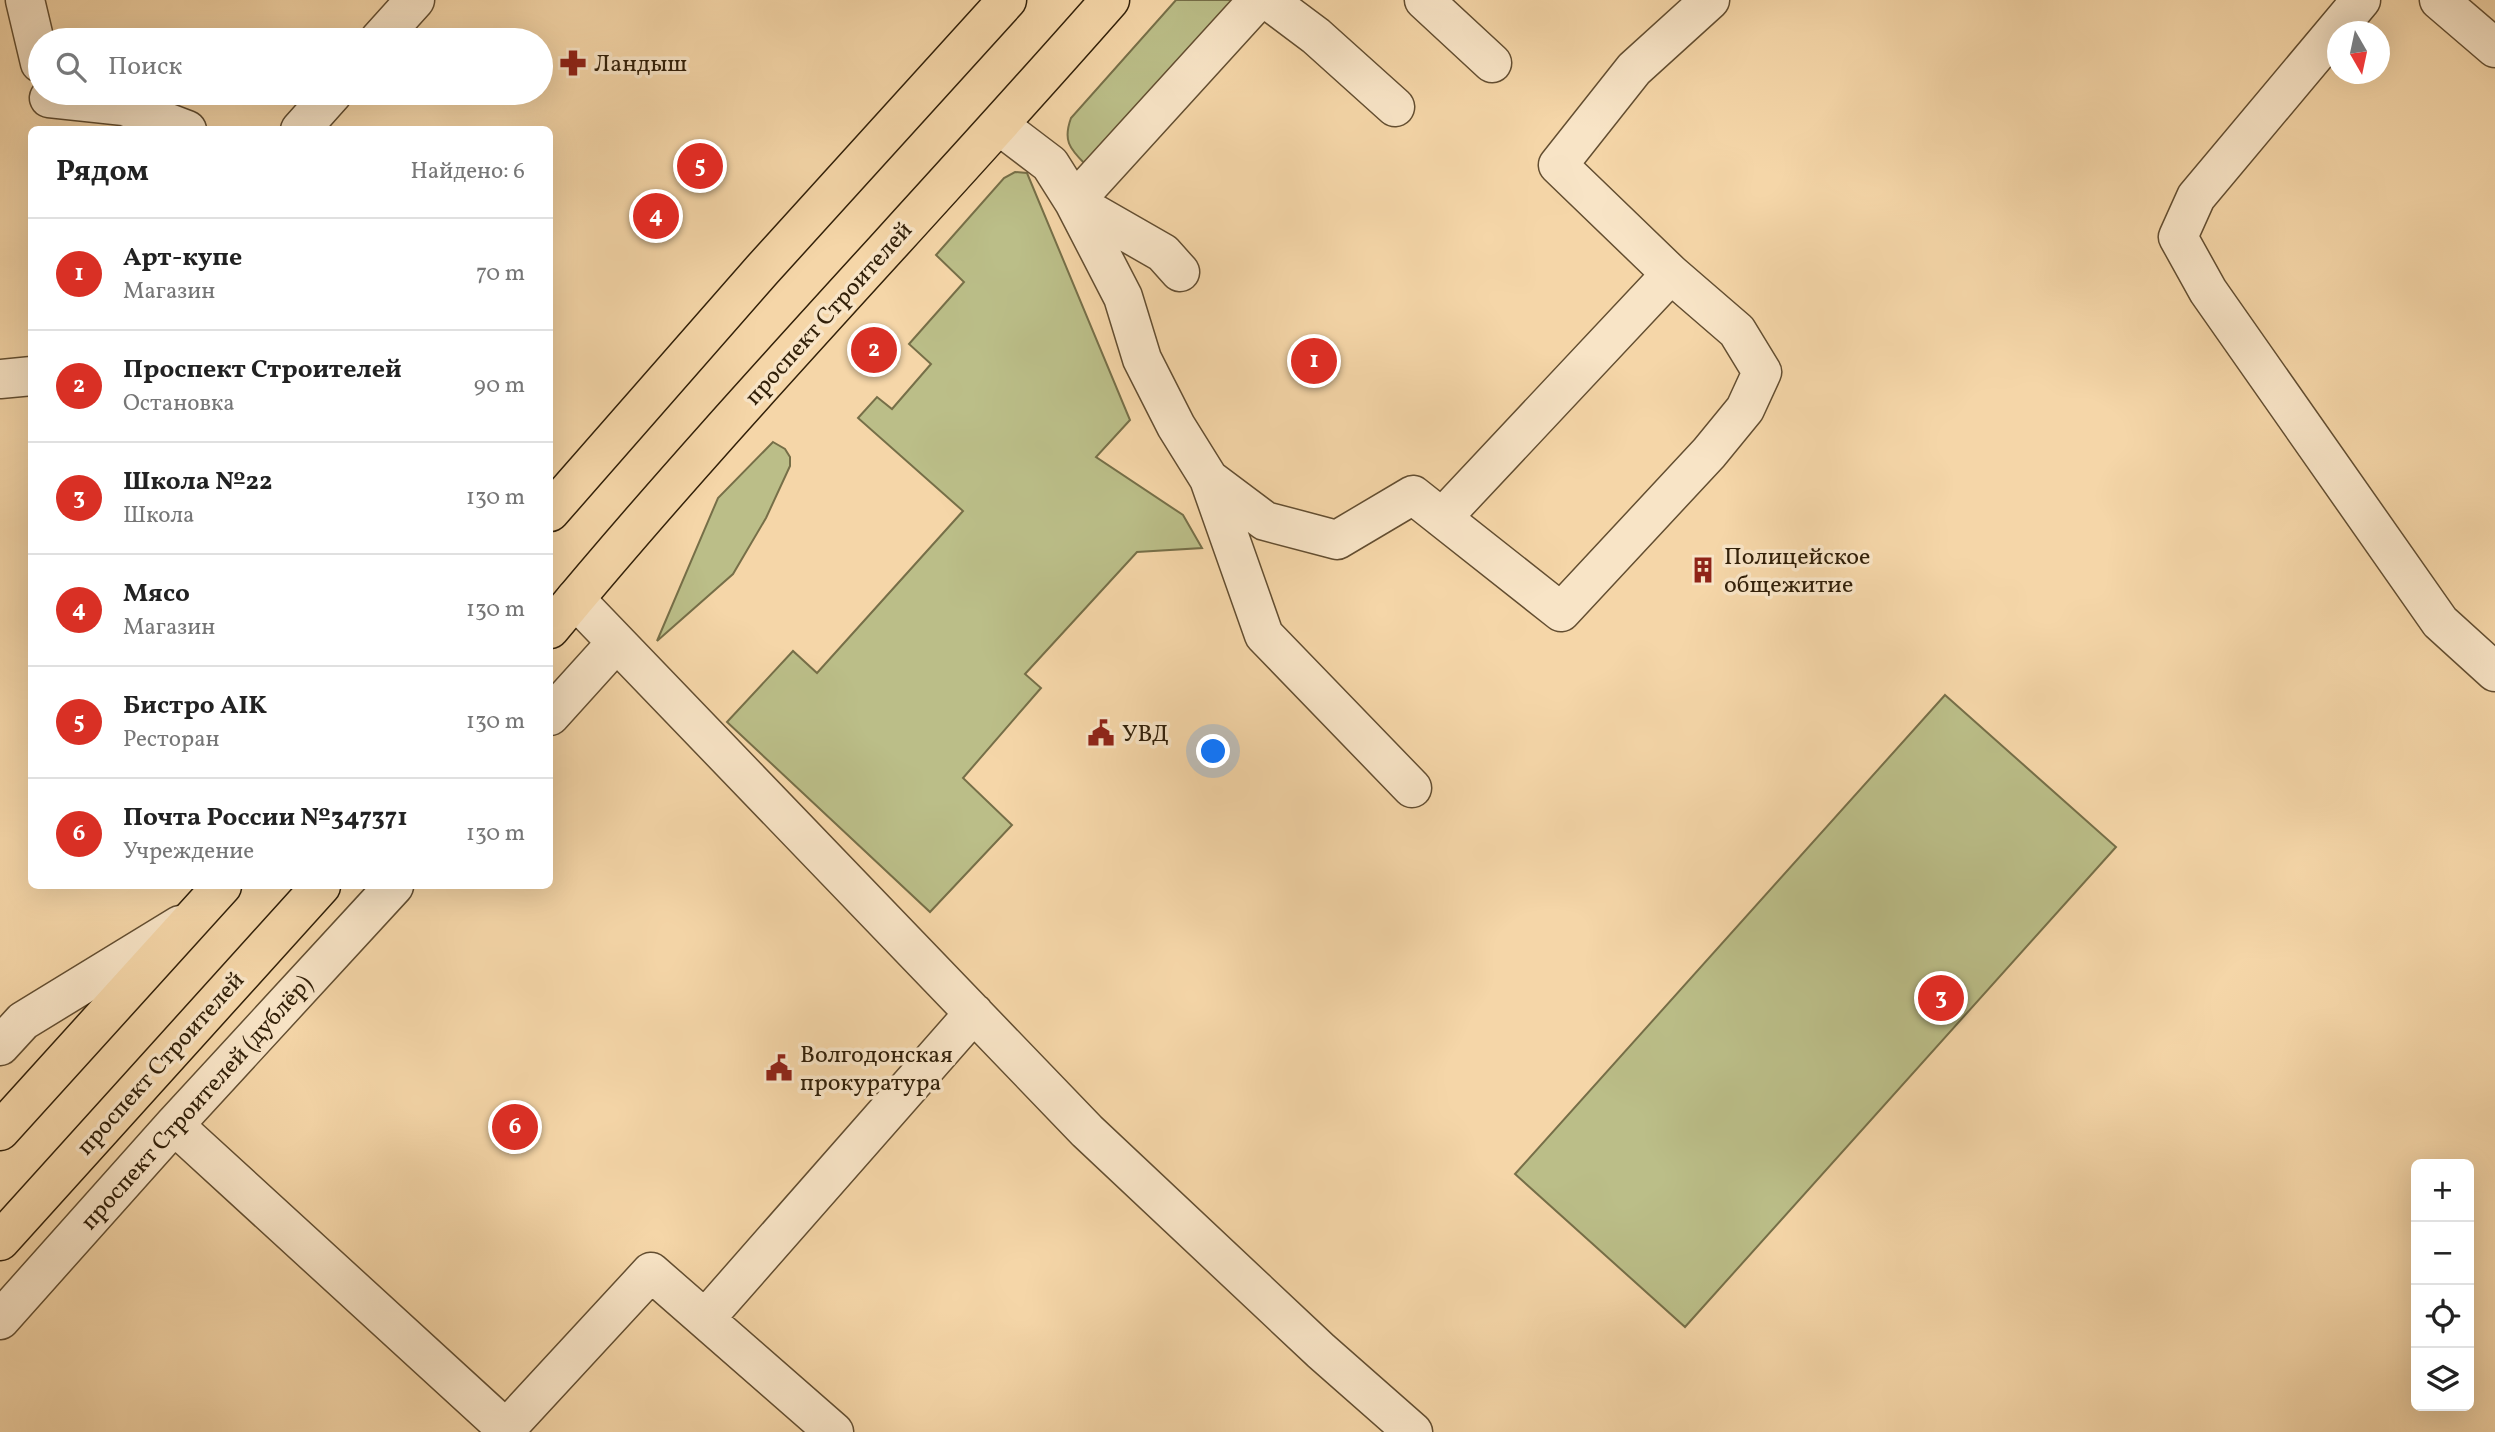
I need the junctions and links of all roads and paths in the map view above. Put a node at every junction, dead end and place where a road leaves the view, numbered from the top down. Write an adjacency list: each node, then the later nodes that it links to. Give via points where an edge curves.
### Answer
1 (25, 0): 11 (street)
2 (415, 0): 12 (street)
3 (1007, 0): 27 (main road)
4 (1110, 0): 20 (main road, проспект Строителей)
5 (1258, 0): 21 (street)
6 (1268, 0): 17 (street)
7 (1424, 0): 14 (street)
8 (1710, 0): 23 (street, via 1634,69 1558,165)
9 (2361, 0): 32 (street, via 2196,197 2178,237 2207,291 2440,622)
10 (2439, 0): 13 (street)
11 (32, 28)
12 (390, 28)
13 (2495, 48)
14 (1492, 63)
15 (116, 105): 18 (street)
16 (322, 105): 19 (street)
17 (1395, 107)
18 (176, 126)
19 (304, 126)
20 (1000, 126): 21 (street, via 1050,164); 29 (main road, проспект Строителей, via 823,316)
21 (1074, 202): 22 (street, via 1163,253); 26 (street, via 1123,297 1142,359)
22 (1180, 272)
23 (1671, 274): 28 (street); 28 (street, via 1737,331 1762,372 1731,427 1560,612)
24 (28, 376): 25 (street)
25 (0, 379)
26 (1209, 480): 28 (street, via 1265,521 1337,540 1412,495); 34 (street, via 1264,635)
27 (553, 509)
28 (1442, 518)
29 (575, 599): 30 (main road, проспект Строителей); 31 (street)
30 (553, 625)
31 (616, 643): 33 (street); 39 (street)
32 (2495, 672)
33 (553, 713)
34 (1412, 788)
35 (219, 889): 38 (main road)
36 (318, 889): 43 (main road, проспект Строителей)
37 (391, 889): 41 (street, проспект Строителей (дублёр))
38 (194, 917): 40 (street, via 23,1021); 42 (main road)
39 (974, 1013): 44 (street); 48 (street, via 1087,1131)
40 (0, 1046)
41 (174, 1125): 45 (street, проспект Строителей (дублёр)); 46 (street)
42 (0, 1131)
43 (0, 1241)
44 (705, 1318): 46 (street, via 651,1272); 47 (street)
45 (0, 1320)
46 (505, 1430)
47 (834, 1432)
48 (1413, 1432)

